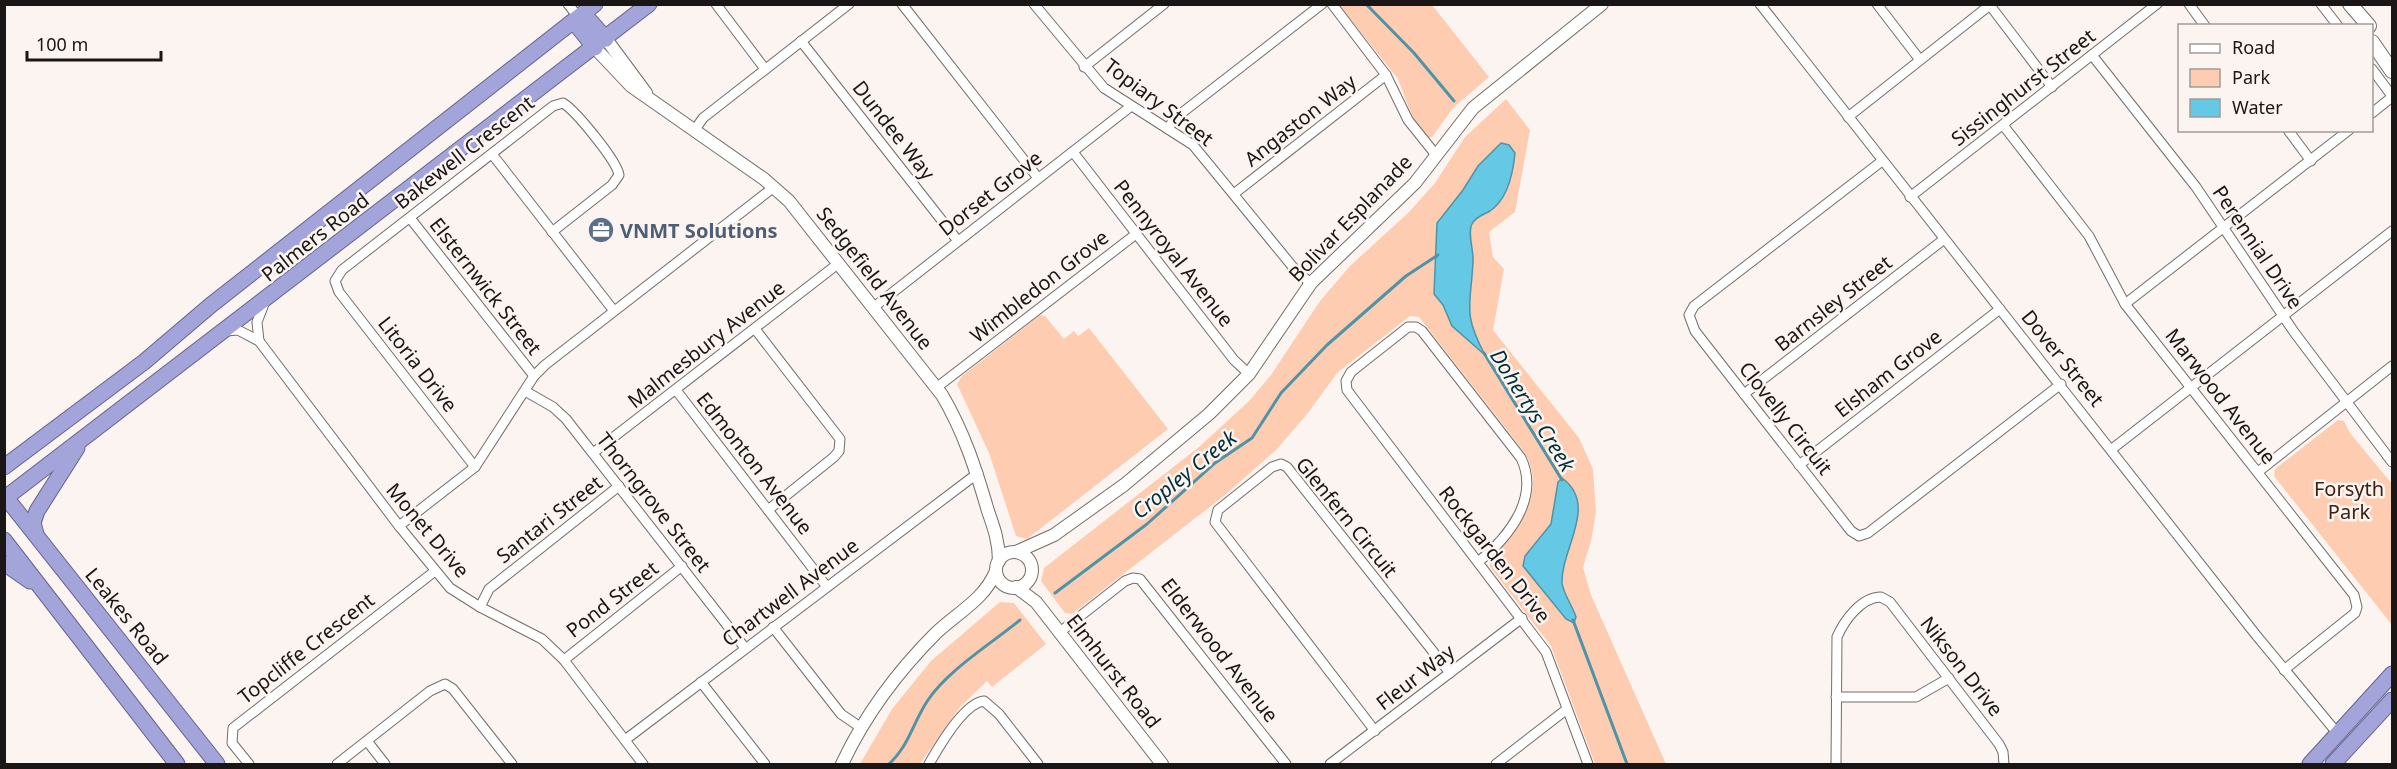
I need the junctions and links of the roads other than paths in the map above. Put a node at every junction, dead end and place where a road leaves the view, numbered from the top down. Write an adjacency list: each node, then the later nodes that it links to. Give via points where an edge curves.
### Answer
1 (568, 4): 18 (street)
2 (649, 4): 26 (highway, Palmers Road)
3 (716, 4): 31 (street)
4 (849, 4): 24 (street)
5 (902, 4): 50 (street)
6 (1034, 4): 30 (street, Topiary Street)
7 (1164, 4): 30 (street)
8 (1322, 4): 41 (street, via 1174,119)
9 (1332, 4): 34 (street)
10 (1602, 4): 47 (street, Bolivar Esplanade, via 1479,102)
11 (1761, 4): 39 (street, Dover Street)
12 (1877, 4): 29 (street)
13 (2157, 4): 27 (street, Sissinghurst Street)
14 (2189, 4): 19 (street)
15 (2321, 4): 20 (street)
16 (2349, 4): 21 (main road); 22 (main road)
17 (1989, 5): 29 (street); 35 (street)
18 (583, 15): 26 (highway); 86 (highway, Palmers Road)
19 (2204, 24)
20 (2336, 24)
21 (2359, 24)
22 (2367, 24)
23 (2373, 30): 28 (main road)
24 (801, 41): 31 (street); 60 (street, Dundee Way)
25 (2373, 43): 33 (main road)
26 (600, 44): 42 (street, Sedgefield Avenue, via 631,86); 64 (highway, Palmers Road)
27 (2092, 55): 35 (street, Sissinghurst Street); 55 (street, Perennial Drive)
28 (2392, 56)
29 (1920, 60): 39 (street)
30 (1084, 67): 37 (street, Topiary Street)
31 (765, 69): 42 (street, via 703,118)
32 (2373, 70): 36 (street)
33 (2392, 71)
34 (1386, 75): 47 (street, via 1412,126); 52 (street, Angaston Way)
35 (2052, 87): 40 (street, Sissinghurst Street)
36 (2392, 96): 38 (street)
37 (1130, 107): 41 (street, Topiary Street); 45 (street, Dorset Grove)
38 (2373, 112)
39 (1848, 117): 48 (street, Dover Street)
40 (2003, 125): 53 (street, Sissinghurst Street); 65 (street, Marwood Avenue, via 2089,236)
41 (1168, 129): 52 (street, Topiary Street, via 1193,145)
42 (694, 131): 51 (street, Sedgefield Avenue)
43 (2289, 132): 49 (street)
44 (2347, 132): 49 (street)
45 (1073, 152): 50 (street, Dorset Grove); 58 (street, Pennyroyal Avenue)
46 (492, 154): 54 (street, Bakewell Crescent); 57 (street); 57 (street, Bakewell Crescent, via 553,106 563,103 613,162 618,169 616,181)
47 (1436, 155): 63 (street, Bolivar Esplanade, via 1414,183)
48 (1882, 161): 53 (street, Dover Street); 81 (street, Clovelly Circuit, via 1690,310 1691,326)
49 (2311, 161): 55 (street)
50 (1038, 178): 60 (street, Dorset Grove)
51 (774, 187): 61 (street, Sedgefield Avenue); 68 (street)
52 (1235, 193): 63 (street, Topiary Street, via 1297,272)
53 (1910, 197): 59 (street, Dover Street)
54 (410, 218): 62 (street, Bakewell Crescent, via 342,270); 75 (street, Elsternwick Street)
55 (2225, 227): 65 (street); 69 (street, Perennial Drive)
56 (2392, 231): 69 (street)
57 (552, 232): 68 (street)
58 (1136, 234): 74 (street, Pennyroyal Avenue); 78 (street, Wimbledon Grove)
59 (1943, 240): 67 (street, Dover Street); 81 (street, Barnsley Street)
60 (958, 241): 66 (street, Dorset Grove)
61 (839, 263): 66 (street, Sedgefield Avenue); 70 (street, Malmesbury Avenue)
62 (335, 281): 91 (street, Litoria Drive, via 339,292)
63 (1311, 283): 74 (street, Bolivar Esplanade)
64 (265, 302): 71 (highway, Palmers Road); 72 (street, via 256,322)
65 (2125, 304): 77 (street, Marwood Avenue)
66 (873, 307): 78 (street, Sedgefield Avenue)
67 (2000, 309): 76 (street, Dover Street); 89 (street, Elsham Grove)
68 (614, 311): 75 (street)
69 (2283, 316): 77 (street); 82 (street, Perennial Drive)
70 (755, 329): 79 (street, Malmesbury Avenue); 96 (street, via 840,439 834,457)
71 (219, 334): 72 (street, via 238,330); 83 (highway, Palmers Road)
72 (259, 341): 97 (street, Monet Drive)
73 (2392, 366): 82 (street)
74 (1249, 374): 100 (street, Bolivar Esplanade, via 1166,452)
75 (534, 376): 80 (street)
76 (2061, 384): 85 (street, Dover Street); 89 (street, Clovelly Circuit, via 1864,535 1851,531)
77 (2191, 387): 85 (street); 92 (street, Marwood Avenue)
78 (936, 388): 93 (street, Sedgefield Avenue, via 959,425)
79 (676, 390): 87 (street, Malmesbury Avenue); 96 (street, Edmonton Avenue)
80 (525, 391): 87 (street, Thorngrove Street, via 553,407); 91 (street)
81 (1744, 394): 89 (street, Clovelly Circuit)
82 (2346, 402): 88 (street, Perennial Drive); 92 (street)
83 (86, 436): 95 (highway, Palmers Road); 98 (highway, via 37,511 33,523)
84 (4, 448): 86 (highway)
85 (2112, 449): 120 (street, Dover Street)
86 (26, 452): 90 (highway, Palmers Road)
87 (593, 453): 94 (street, Thorngrove Street)
88 (2392, 462)
89 (1799, 465)
90 (4, 467)
91 (475, 467): 97 (street)
92 (2258, 472): 120 (street, Marwood Avenue, via 2355,594 2357,602 2355,613)
93 (978, 473): 99 (street, Sedgefield Avenue); 109 (street, Chartwell Avenue)
94 (619, 486): 105 (street, Thorngrove Street); 114 (street, Santari Street, via 489,589)
95 (5, 497): 98 (highway, Leakes Road)
96 (768, 510): 109 (street, Edmonton Avenue)
97 (399, 526): 107 (street, Monet Drive)
98 (36, 534): 135 (highway, Leakes Road)
99 (996, 534): 102 (street, Sedgefield Avenue); 106 (street, Sedgefield Avenue)
100 (1053, 536): 102 (street, Bolivar Esplanade); 108 (street, Bolivar Esplanade, via 1035,560)
101 (4, 540): 111 (highway)
102 (1015, 552): 106 (street, via 1003,555); 108 (street, via 1027,559)
103 (1478, 562): 103 (street, Rockgarden Drive, via 1495,547 1524,506 1529,483 1521,458 1425,335 1416,327 1404,330 1351,372 1346,381 1349,394); 115 (street, Rockgarden Drive)
104 (4, 563): 111 (highway)
105 (682, 566): 118 (street, Thorngrove Street); 119 (street, Pond Street)
106 (997, 566): 110 (street, via 999,579); 112 (street)
107 (435, 571): 114 (street, Monet Drive, via 450,588); 136 (street, Topcliffe Crescent, via 233,728 232,743)
108 (1031, 574): 110 (street, via 1026,583); 113 (street, Elmhurst Road)
109 (827, 587): 116 (street, Chartwell Avenue)
110 (1013, 587): 112 (street); 113 (street, Elmhurst Road)
111 (44, 591): 134 (highway)
112 (983, 595): 128 (street, via 938,631 904,666)
113 (1036, 602): 117 (street, Elmhurst Road)
114 (480, 607): 119 (street, Monet Drive, via 524,627)
115 (1522, 618): 121 (street, Fleur Way); 127 (street, Rockgarden Drive, via 1546,652)
116 (773, 627): 118 (street, Chartwell Avenue); 128 (street, via 840,714)
117 (1060, 632): 145 (street, Elmhurst Road); 146 (street, Elderwood Avenue, via 1125,581 1140,579)
118 (745, 648): 124 (street, Chartwell Avenue)
119 (564, 660): 131 (street, Monet Drive)
120 (2284, 670): 130 (street, Dover Street)
121 (1450, 673): 129 (street, Fleur Way); 129 (street, Glenfern Circuit, via 1287,467 1272,467 1218,510 1215,522)
122 (2392, 674): 130 (highway)
123 (1949, 678): 125 (street, via 1916,697); 125 (street, Nikson Drive, via 1890,602 1881,597 1869,600 1841,628 1837,637); 151 (street, Nikson Drive, via 1999,744)
124 (701, 682): 131 (street, Chartwell Avenue); 141 (street)
125 (1836, 697): 150 (street)
126 (2392, 700): 133 (highway)
127 (1567, 709): 148 (street); 149 (street, Rockgarden Drive)
128 (860, 728): 142 (street)
129 (1375, 731): 147 (street, Fleur Way)
130 (2338, 734): 133 (highway); 152 (highway)
131 (625, 740): 140 (street, Monet Drive)
132 (367, 741): 137 (street); 138 (street); 139 (street, via 430,691 445,684)
133 (2350, 746): 153 (highway)
134 (177, 765)
135 (217, 765)
136 (249, 765)
137 (337, 765)
138 (385, 765)
139 (512, 765)
140 (643, 765)
141 (765, 765)
142 (842, 765)
143 (929, 765): 144 (street, via 961,718 984,701 999,714)
144 (1038, 765)
145 (1162, 765)
146 (1286, 765)
147 (1330, 765)
148 (1496, 765)
149 (1588, 765)
150 (1836, 765)
151 (2004, 765)
152 (2310, 765)
153 (2333, 765)

